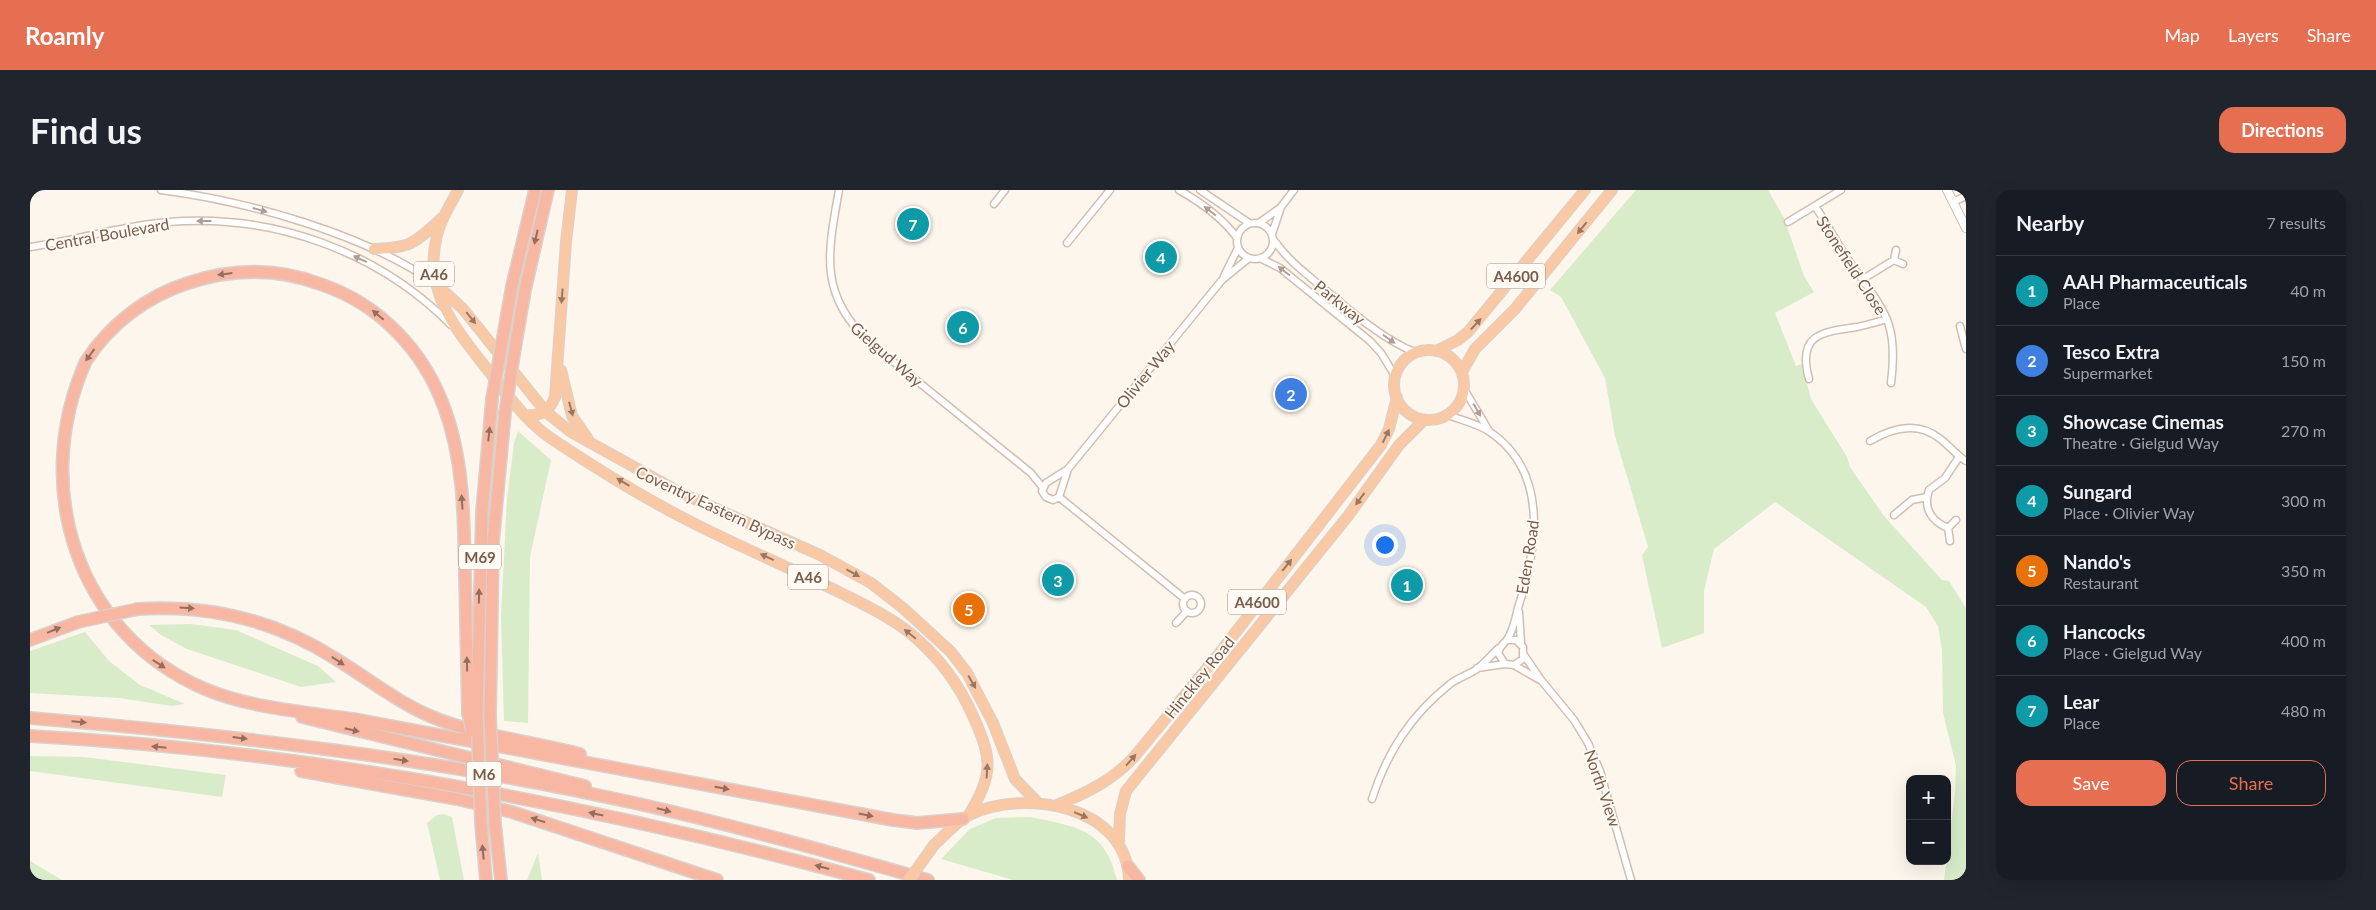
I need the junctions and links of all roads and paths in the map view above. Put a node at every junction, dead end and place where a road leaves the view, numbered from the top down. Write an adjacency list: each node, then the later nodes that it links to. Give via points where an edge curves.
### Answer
1 (161, 190): 31 (street, Central Boulevard, one-way to 31, via 212,198 267,212)
2 (458, 190): 21 (highway, A46)
3 (535, 190): 89 (highway, M69, one-way to 3, bridge, via 482,503 492,399 512,286)
4 (548, 190): 102 (highway, M69, one-way to 102, bridge, via 515,348 505,413 493,542 490,718)
5 (572, 190): 46 (highway, A46, one-way to 46, via 559,326)
6 (839, 190): 64 (street, Gielgud Way, via 829,246 829,270 835,296 847,319 869,342)
7 (1005, 190): 18 (street)
8 (1110, 190): 28 (street)
9 (1179, 190): 27 (street, one-way to 9, via 1230,227)
10 (1200, 190): 23 (street)
11 (1294, 190): 20 (street)
12 (1585, 190): 44 (highway, A4600, one-way to 12, via 1462,337 1484,315)
13 (1612, 190): 47 (highway, A4600, one-way to 47, via 1515,309 1475,348)
14 (1841, 190): 19 (street)
15 (1947, 190): 17 (street)
16 (1966, 196): 17 (street)
17 (1953, 202): 25 (street)
18 (994, 204)
19 (1815, 206): 22 (street); 37 (street, Stonefield Close)
20 (1281, 207): 24 (street); 26 (street)
21 (444, 216): 31 (highway, A46, via 414,243); 39 (highway, A46, via 436,239)
22 (1788, 222)
23 (1249, 223): 24 (street); 27 (street)
24 (1259, 223): 26 (street, via 1269,229)
25 (1966, 228)
26 (1272, 237): 34 (street, via 1269,252); 45 (street, Parkway, one-way to 45, via 1288,259 1342,303 1389,340)
27 (1237, 238): 30 (street)
28 (1067, 243)
29 (30, 247): 42 (street, Central Boulevard, one-way to 29, via 424,299 368,263 310,238 266,227 210,221 169,222)
30 (1238, 248): 33 (street); 38 (street, Olivier Way)
31 (374, 250): 39 (street, Central Boulevard)
32 (1896, 250): 35 (street)
33 (1248, 258): 34 (street); 38 (street, Olivier Way)
34 (1260, 258): 48 (street, Parkway, one-way to 34, via 1382,353 1370,341 1280,268)
35 (1894, 260): 36 (street); 37 (street)
36 (1903, 264)
37 (1863, 279): 40 (street, Stonefield Close)
38 (1222, 280): 63 (street, Olivier Way)
39 (436, 284): 42 (highway, A46); 53 (highway, Coventry Eastern Bypass / A46, one-way to 53, via 463,309)
40 (1887, 319): 49 (street, via 1832,330 1816,337 1806,350); 50 (street, Stonefield Close, via 1893,341)
41 (1960, 326): 43 (street)
42 (455, 329): 54 (highway, Coventry Eastern Bypass / A46)
43 (1966, 349)
44 (1436, 351): 45 (highway); 47 (highway, via 1455,361)
45 (1416, 353): 48 (highway, via 1401,364)
46 (559, 362): 53 (highway, A46, via 555,397); 59 (highway, A46, one-way to 59, via 572,416 583,434)
47 (1462, 372): 51 (highway)
48 (1395, 376): 52 (highway)
49 (1809, 379)
50 (1891, 384)
51 (1464, 389): 55 (highway, via 1457,406); 57 (street, Eden Road, one-way to 57)
52 (1397, 397): 56 (highway, via 1408,414); 97 (highway, Hinckley Road / A4600, one-way to 52, via 1105,783 1134,757 1371,459 1389,429)
53 (546, 412): 54 (highway); 59 (highway, Coventry Eastern Bypass / A46)
54 (525, 415): 98 (highway, Coventry Eastern Bypass / A46, one-way to 54, via 986,783 986,752 962,692 938,659 909,632 874,610 662,506 555,441)
55 (1448, 415): 56 (highway, via 1437,420); 57 (street, Eden Road)
56 (1424, 420): 99 (highway, Hinckley Road / A4600, one-way to 99, via 1399,446 1348,516 1126,791 1120,814)
57 (1489, 431): 76 (street, Eden Road, via 1520,465 1531,490 1533,542)
58 (1870, 441): 60 (street, via 1900,428 1923,430 1939,438)
59 (600, 450): 95 (highway, Coventry Eastern Bypass / A46, one-way to 95, via 713,508 820,555 871,583 903,608 951,652 967,673 993,723 1015,779)
60 (1959, 457): 62 (street); 69 (street)
61 (52, 461): 89 (highway, one-way to 61, via 464,525 460,478 448,418 434,384 412,349 391,326 359,301 306,278 261,272 197,280 146,302 118,323 85,361 68,392 54,432)
62 (1966, 461)
63 (1068, 469): 65 (street, Olivier Way); 66 (street, Olivier Way)
64 (1031, 473): 65 (street, Gielgud Way); 67 (street, Gielgud Way)
65 (1050, 481): 66 (street, via 1058,482); 67 (street)
66 (1062, 487): 68 (street)
67 (1043, 488): 68 (street, via 1047,498)
68 (1059, 497): 75 (street)
69 (1927, 497): 71 (street, via 1912,500); 73 (street, via 1933,520)
70 (53, 504): 88 (highway, one-way to 88, via 71,564 95,603 119,632 152,660 188,681 214,692)
71 (1894, 516)
72 (1956, 520): 73 (street)
73 (1948, 528): 74 (street)
74 (1950, 540)
75 (1185, 600): 77 (street); 77 (street, via 1193,596 1199,598 1201,604 1198,611)
76 (1518, 608): 80 (street); 81 (street)
77 (1187, 611): 78 (street)
78 (1176, 623)
79 (30, 640): 93 (highway, one-way to 93, bridge, via 78,622 138,609 195,608 251,619 315,646 387,693 441,720)
80 (1507, 640): 81 (street); 82 (street)
81 (1520, 643): 83 (street)
82 (1500, 647): 84 (street, via 1499,657); 86 (street)
83 (1524, 655): 85 (street, via 1520,663); 87 (street)
84 (1505, 664): 85 (street); 86 (street)
85 (1514, 665): 87 (street)
86 (1477, 668): 94 (street, via 1452,682 1407,726 1381,771)
87 (1541, 680): 109 (street, North View, via 1563,704 1588,743 1600,771)
88 (272, 707): 93 (highway); 96 (highway, one-way to 96, via 317,722 535,772)
89 (472, 714): 101 (highway, one-way to 89, bridge, via 478,752)
90 (30, 718): 96 (highway, M6, one-way to 96, via 181,730 362,754)
91 (30, 736): 92 (highway, M6, one-way to 91)
92 (180, 749): 103 (highway, one-way to 92, via 512,812); 104 (highway, M6, one-way to 92, via 736,846 518,798 311,765)
93 (674, 779): 98 (highway, one-way to 98, via 893,820 917,823)
94 (1372, 799)
95 (1037, 802): 97 (highway); 98 (highway, via 1015,802)
96 (639, 804): 106 (highway, M6, one-way to 106, via 757,832)
97 (1057, 805): 99 (highway, one-way to 99, via 1096,821)
98 (966, 817): 105 (highway, bridge, via 934,845)
99 (1119, 842): 100 (highway)
100 (1128, 866): 107 (highway); 108 (highway)
101 (486, 880)
102 (501, 880)
103 (717, 880)
104 (869, 880)
105 (909, 880)
106 (928, 880)
107 (1129, 880)
108 (1139, 880)
109 (1631, 880)

